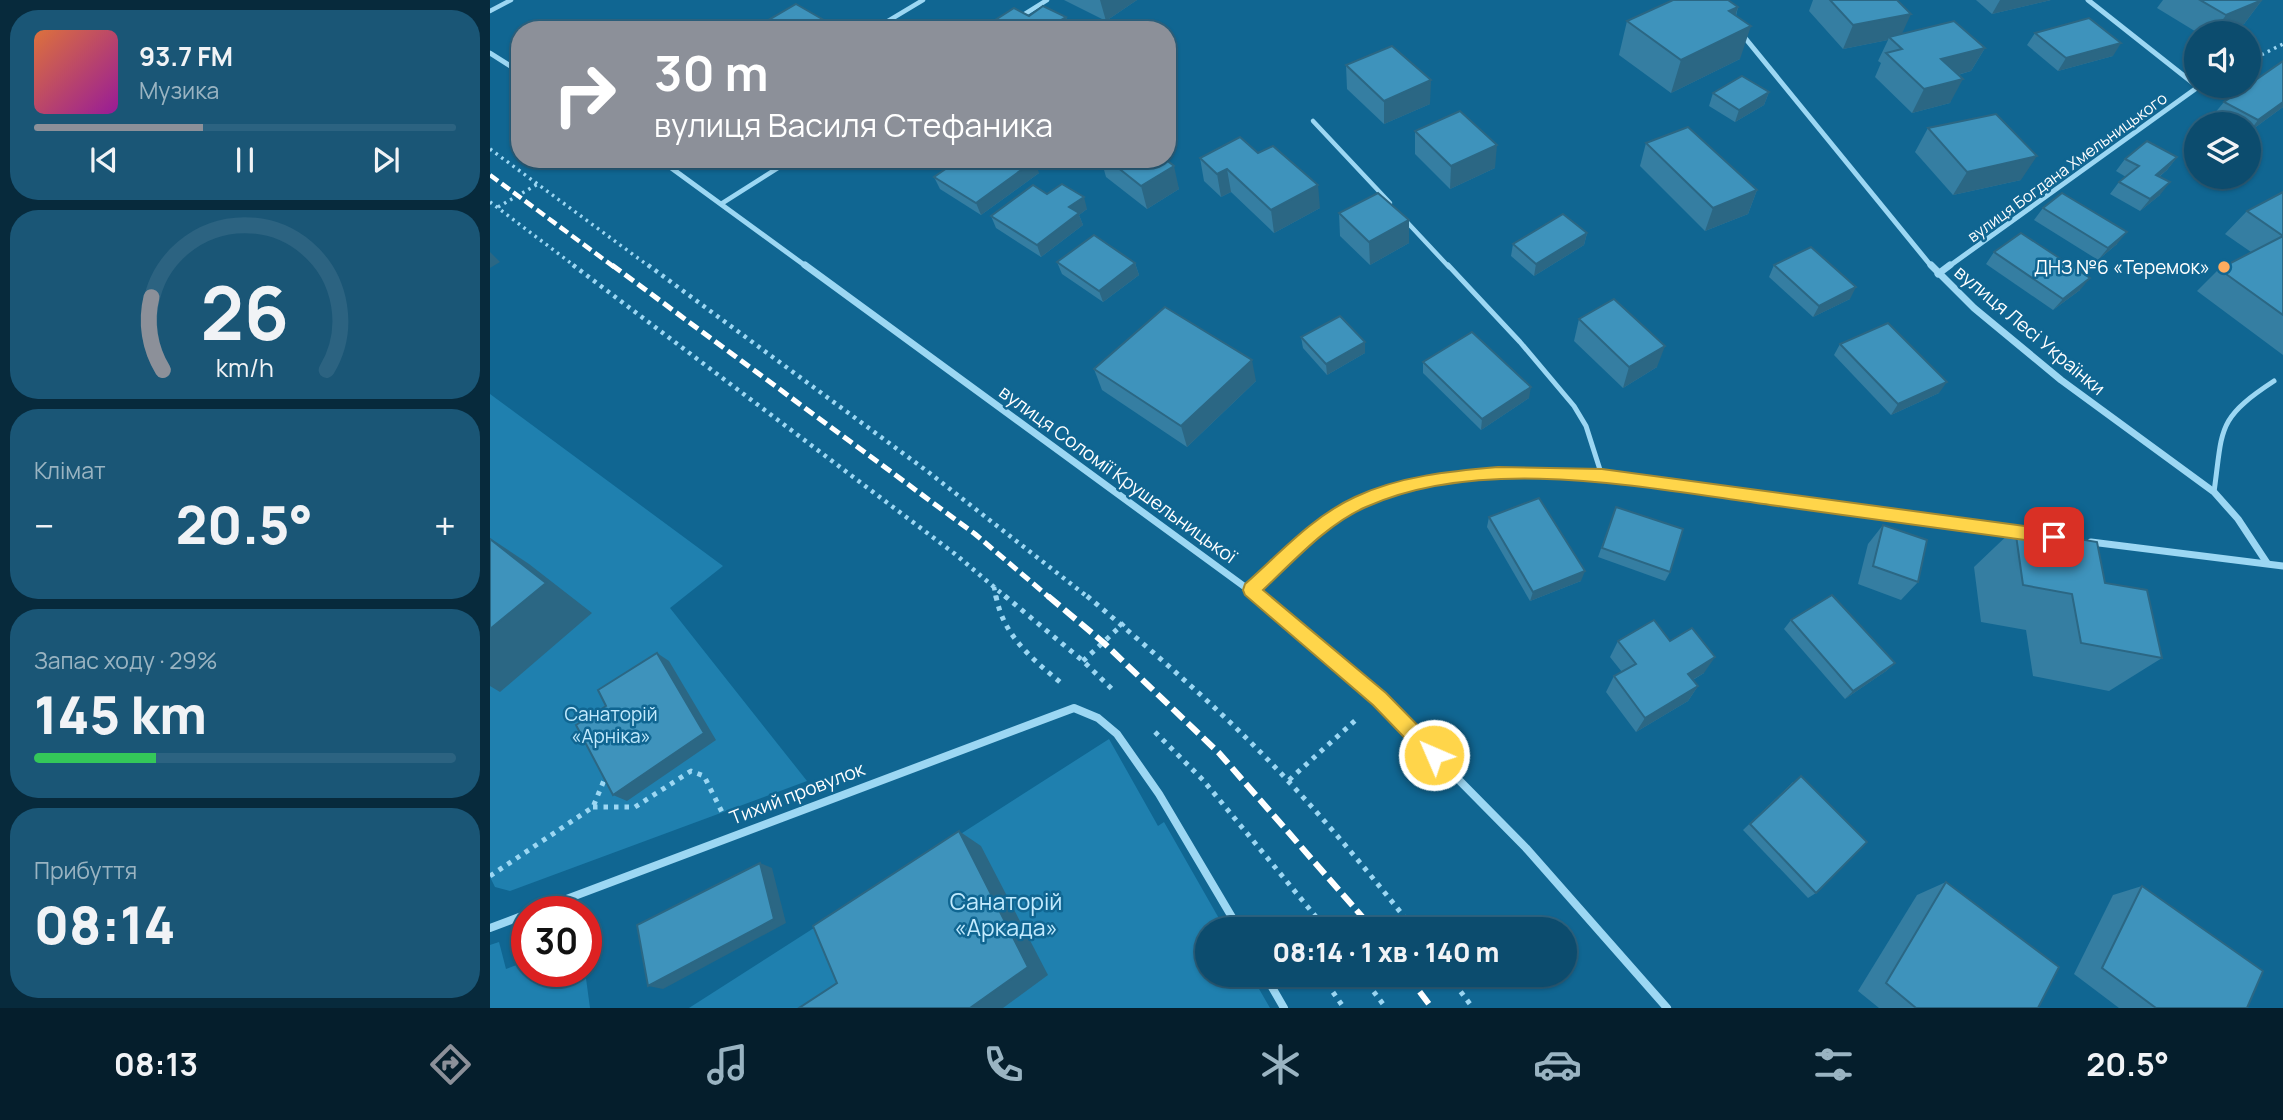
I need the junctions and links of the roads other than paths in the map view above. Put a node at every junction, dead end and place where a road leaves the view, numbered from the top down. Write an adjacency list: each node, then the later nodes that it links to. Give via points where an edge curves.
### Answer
1 (511, 0): 5 (lane)
2 (923, 0): 7 (lane)
3 (1047, 0): 6 (lane)
4 (2088, 0): 15 (street, вулиця Богдана Хмельницького, via 2198,87)
5 (490, 11)
6 (1018, 18)
7 (888, 21)
8 (1731, 21): 15 (street, вулиця Лесі Українки)
9 (490, 53): 10 (street)
10 (511, 66)
11 (1313, 121): 17 (lane, via 1574,406 1586,426)
12 (671, 168): 14 (street, вулиця Соломії Крушельницької)
13 (778, 168): 14 (lane)
14 (721, 204): 23 (street, вулиця Соломії Крушельницької)
15 (1938, 274): 18 (street, вулиця Лесі Українки, via 2061,380)
16 (2274, 381): 18 (lane, via 2230,415 2222,433)
17 (1602, 476): 19 (street); 23 (street, via 1498,473 1433,480 1360,502 1317,530)
18 (2214, 492): 21 (street, вулиця Лесі Українки)
19 (2024, 533)
20 (2078, 540): 21 (street)
21 (2267, 563): 22 (street)
22 (2283, 566)
23 (1251, 590): 30 (street, вулиця Соломії Крушельницької, via 1379,699 1526,848)
24 (575, 896): 25 (street, Тихий провулок, via 1074,708 1098,718 1117,734 1159,794)
25 (1232, 917)
26 (511, 920): 27 (street)
27 (490, 928)
28 (1272, 987): 29 (street)
29 (1284, 1008)
30 (1667, 1008)

